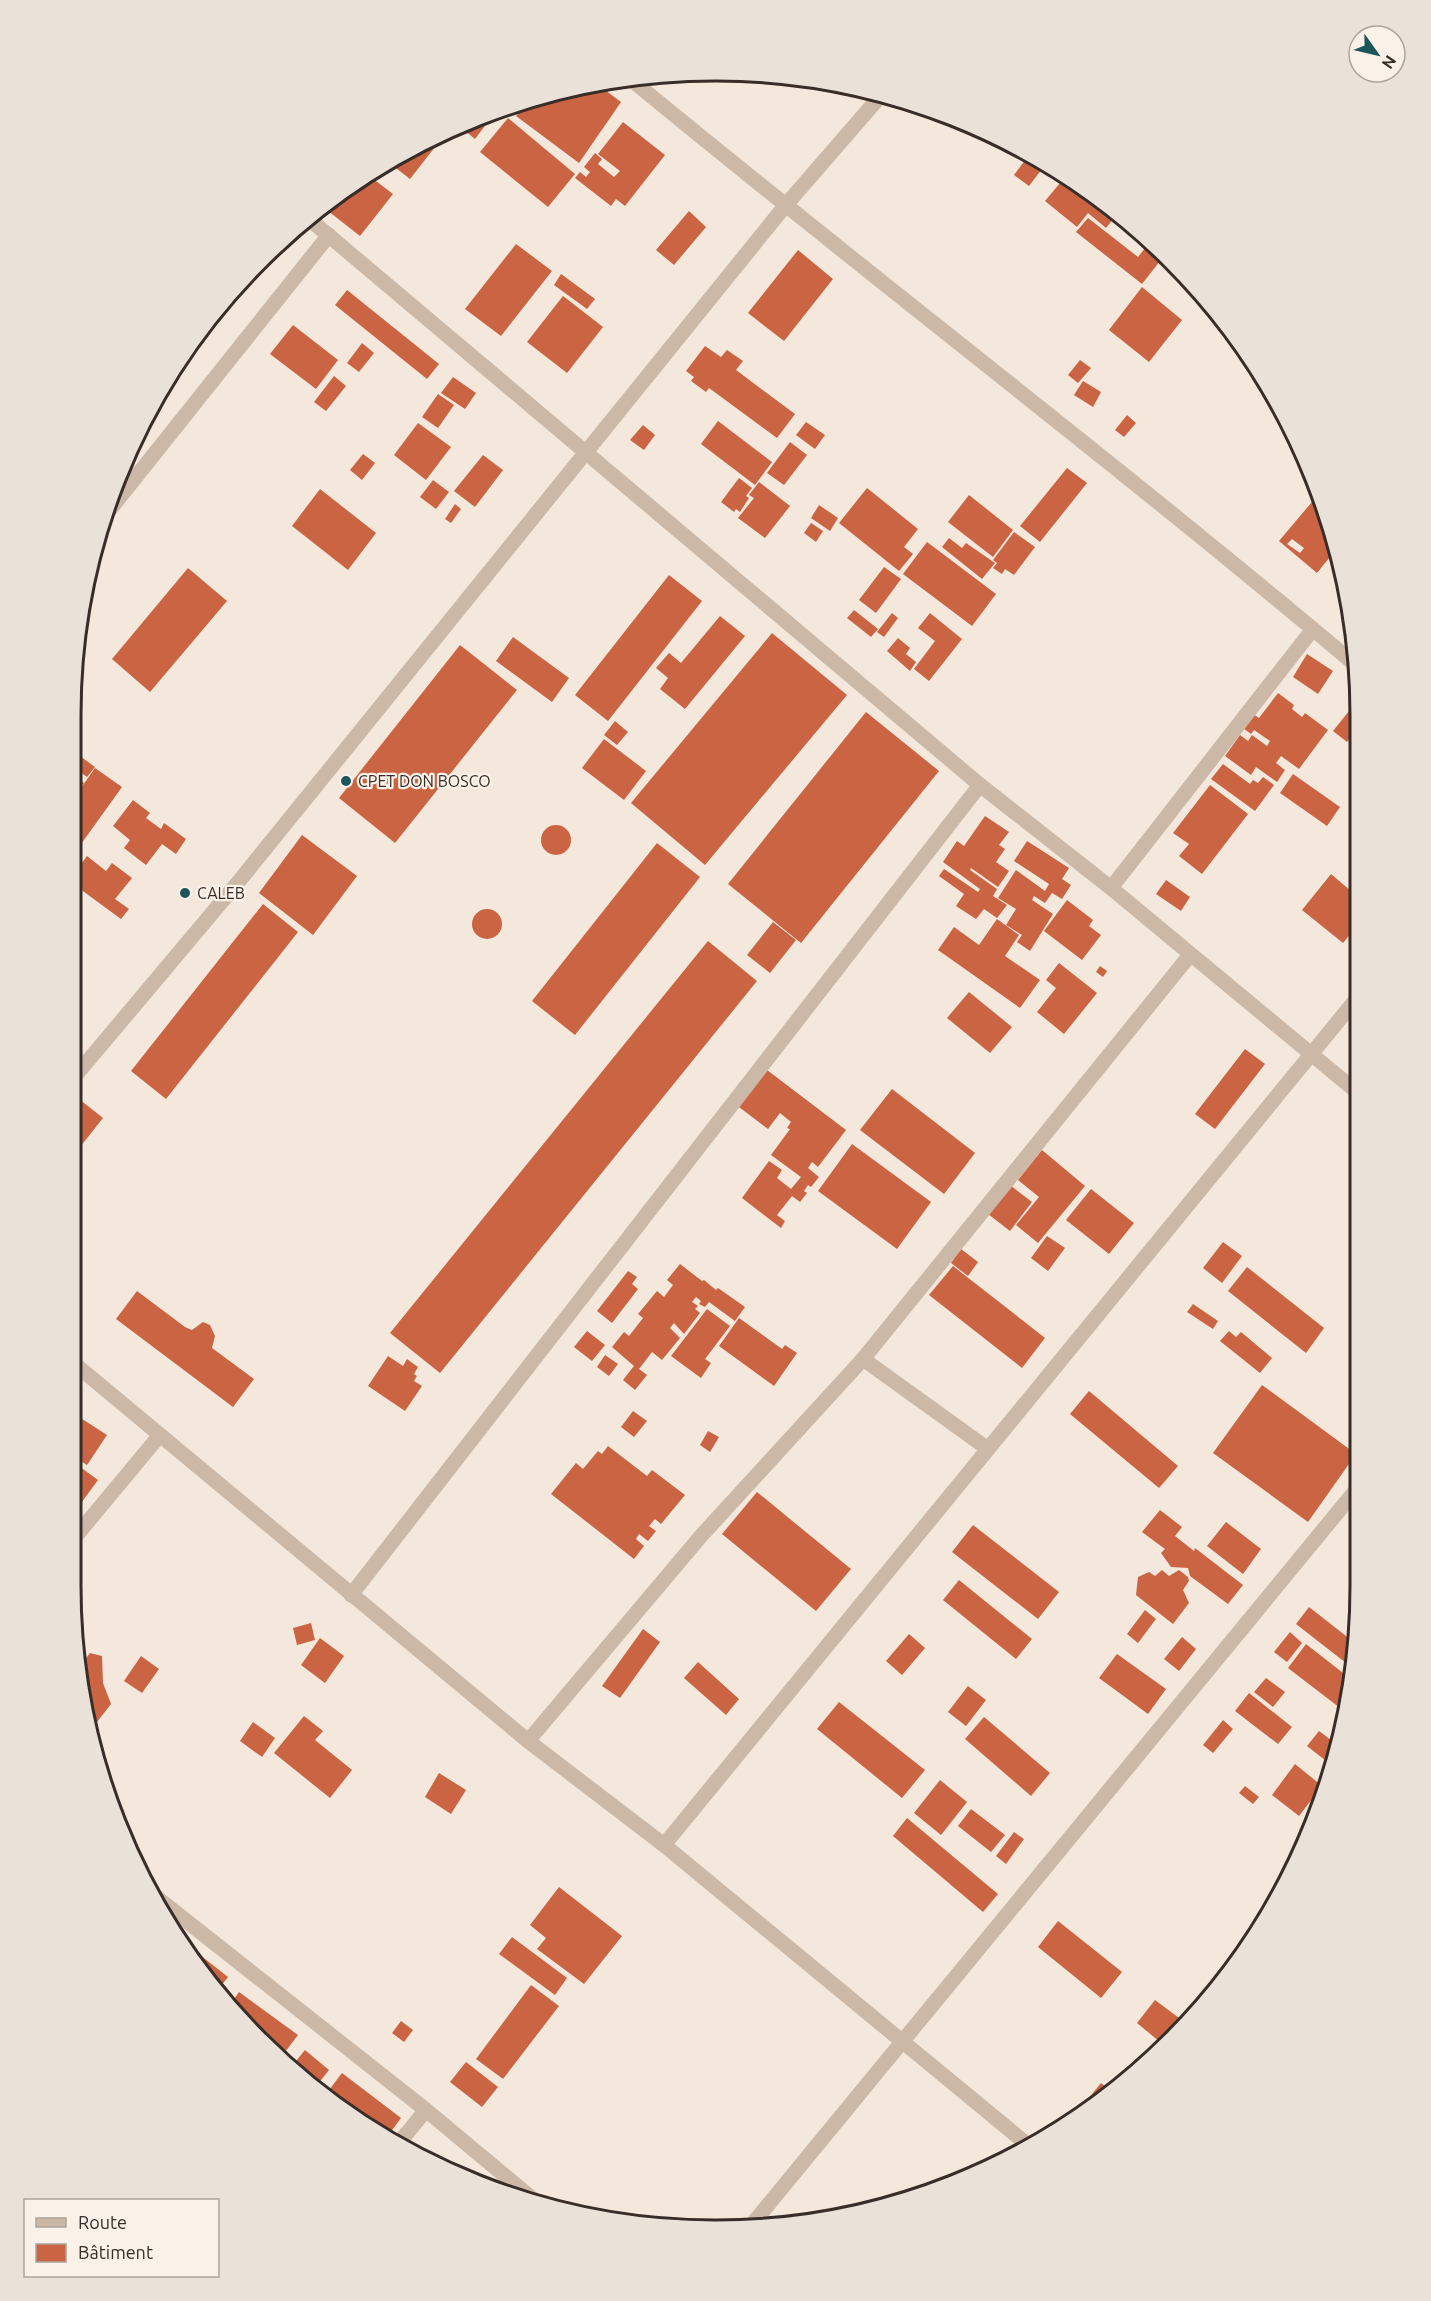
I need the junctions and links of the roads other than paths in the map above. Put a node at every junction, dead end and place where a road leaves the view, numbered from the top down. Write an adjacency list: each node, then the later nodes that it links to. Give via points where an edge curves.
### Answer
1 (638, 85): 3 (street)
2 (875, 102): 3 (street)
3 (784, 206): 6 (street); 8 (street)
4 (315, 224): 5 (street)
5 (329, 235): 6 (street); 7 (street)
6 (588, 452): 10 (street); 15 (street)
7 (121, 496)
8 (1313, 629): 9 (street); 11 (street)
9 (1347, 658)
10 (980, 785): 11 (street); 23 (street)
11 (1111, 888): 12 (street)
12 (1190, 955): 14 (street); 17 (street)
13 (1350, 1007): 14 (street)
14 (1311, 1054): 16 (street); 20 (street)
15 (81, 1069)
16 (1350, 1086)
17 (864, 1359): 20 (street); 24 (street, via 701,1536)
18 (81, 1369): 19 (street)
19 (160, 1435): 22 (street); 23 (street)
20 (988, 1449): 25 (street)
21 (1350, 1497): 27 (street)
22 (81, 1530)
23 (351, 1594): 24 (street)
24 (528, 1740): 25 (street)
25 (664, 1845): 27 (street)
26 (181, 1926): 28 (street)
27 (904, 2042): 30 (street); 32 (street)
28 (426, 2110): 29 (street); 31 (street)
29 (403, 2138)
30 (1023, 2141)
31 (520, 2189)
32 (756, 2219)

